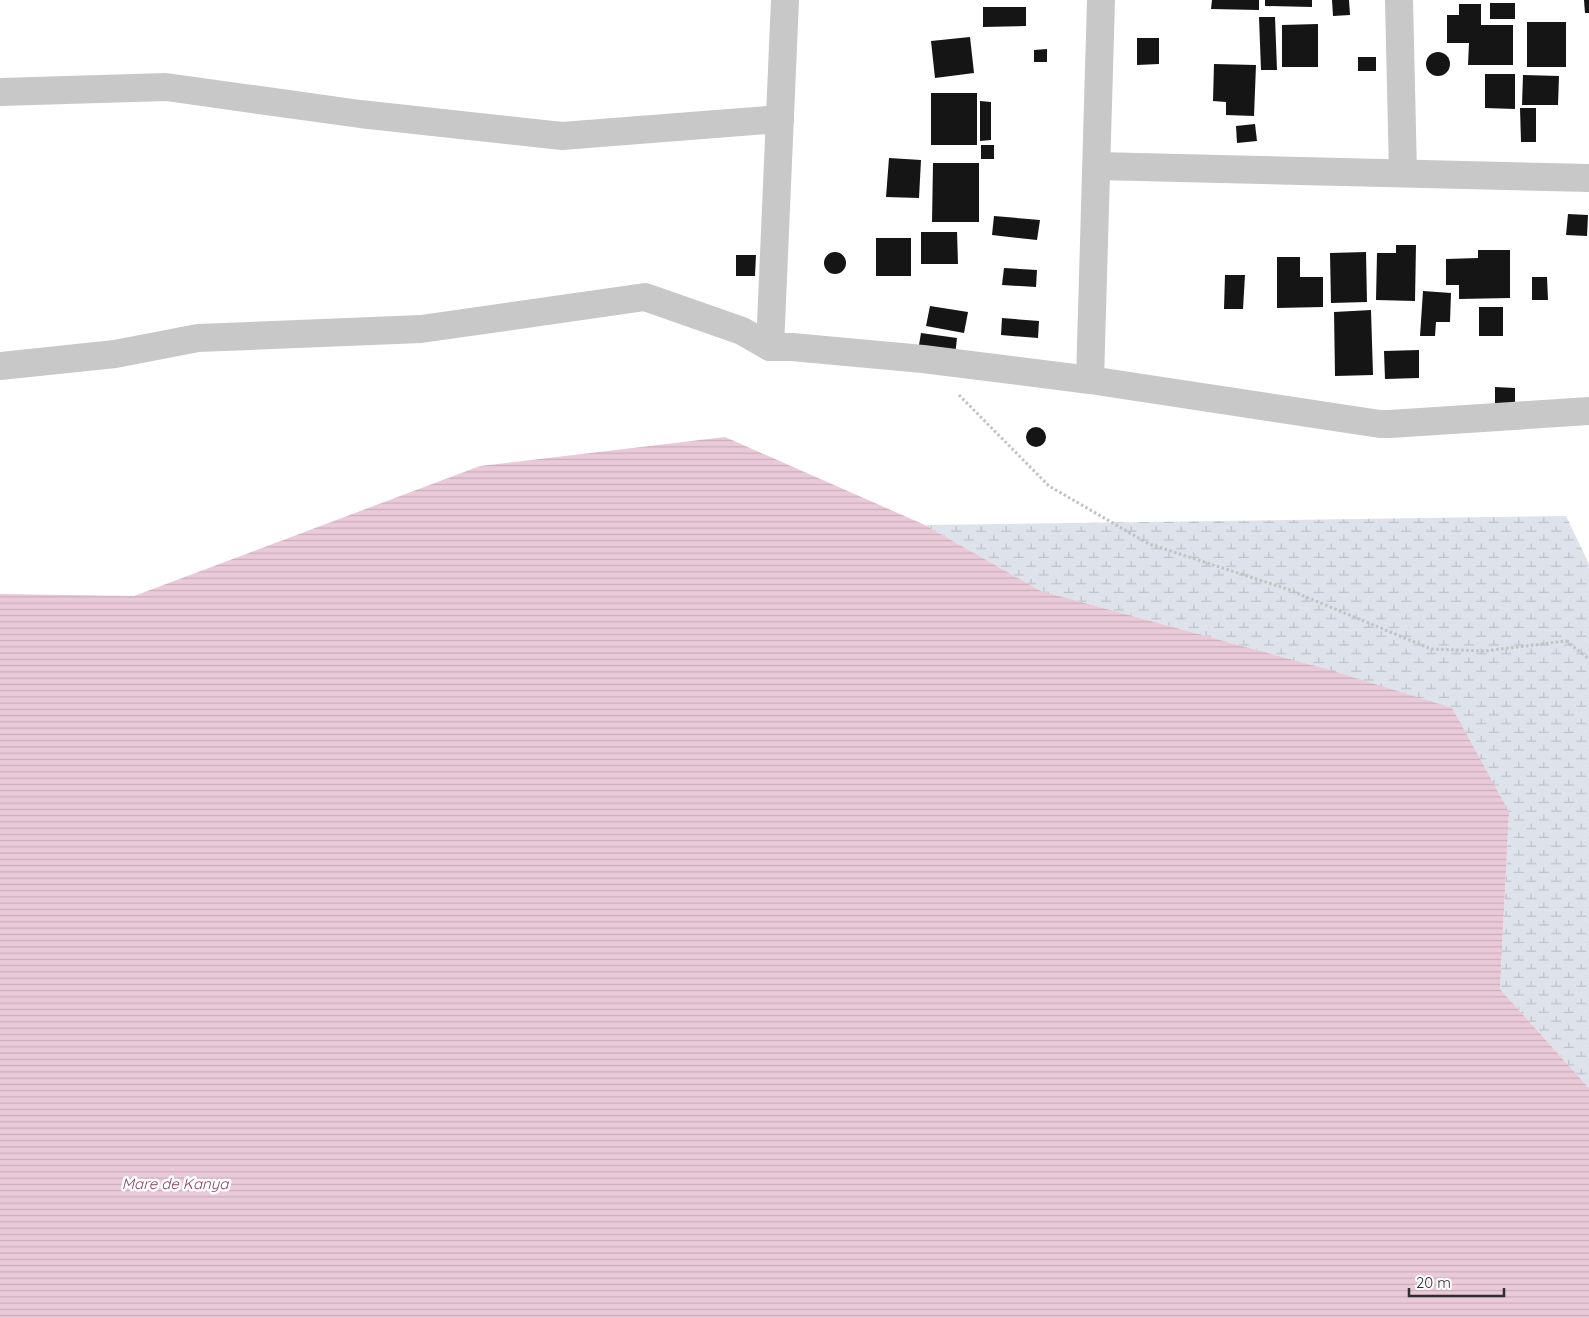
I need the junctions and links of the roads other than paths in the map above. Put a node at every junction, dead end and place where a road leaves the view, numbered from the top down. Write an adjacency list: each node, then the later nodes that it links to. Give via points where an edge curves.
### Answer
1 (785, 0): 5 (street)
2 (1101, 0): 6 (street)
3 (1399, 0): 7 (street)
4 (0, 92): 5 (street, via 166,87 360,114 562,136)
5 (780, 119): 9 (street)
6 (1097, 166): 7 (street); 11 (street)
7 (1402, 173): 8 (street)
8 (1589, 178)
9 (770, 347): 10 (street, via 742,331 645,297 420,329 198,338 115,354); 11 (street, via 792,346 922,359)
10 (0, 366)
11 (1090, 380): 12 (street, via 1385,424)
12 (1589, 411)

